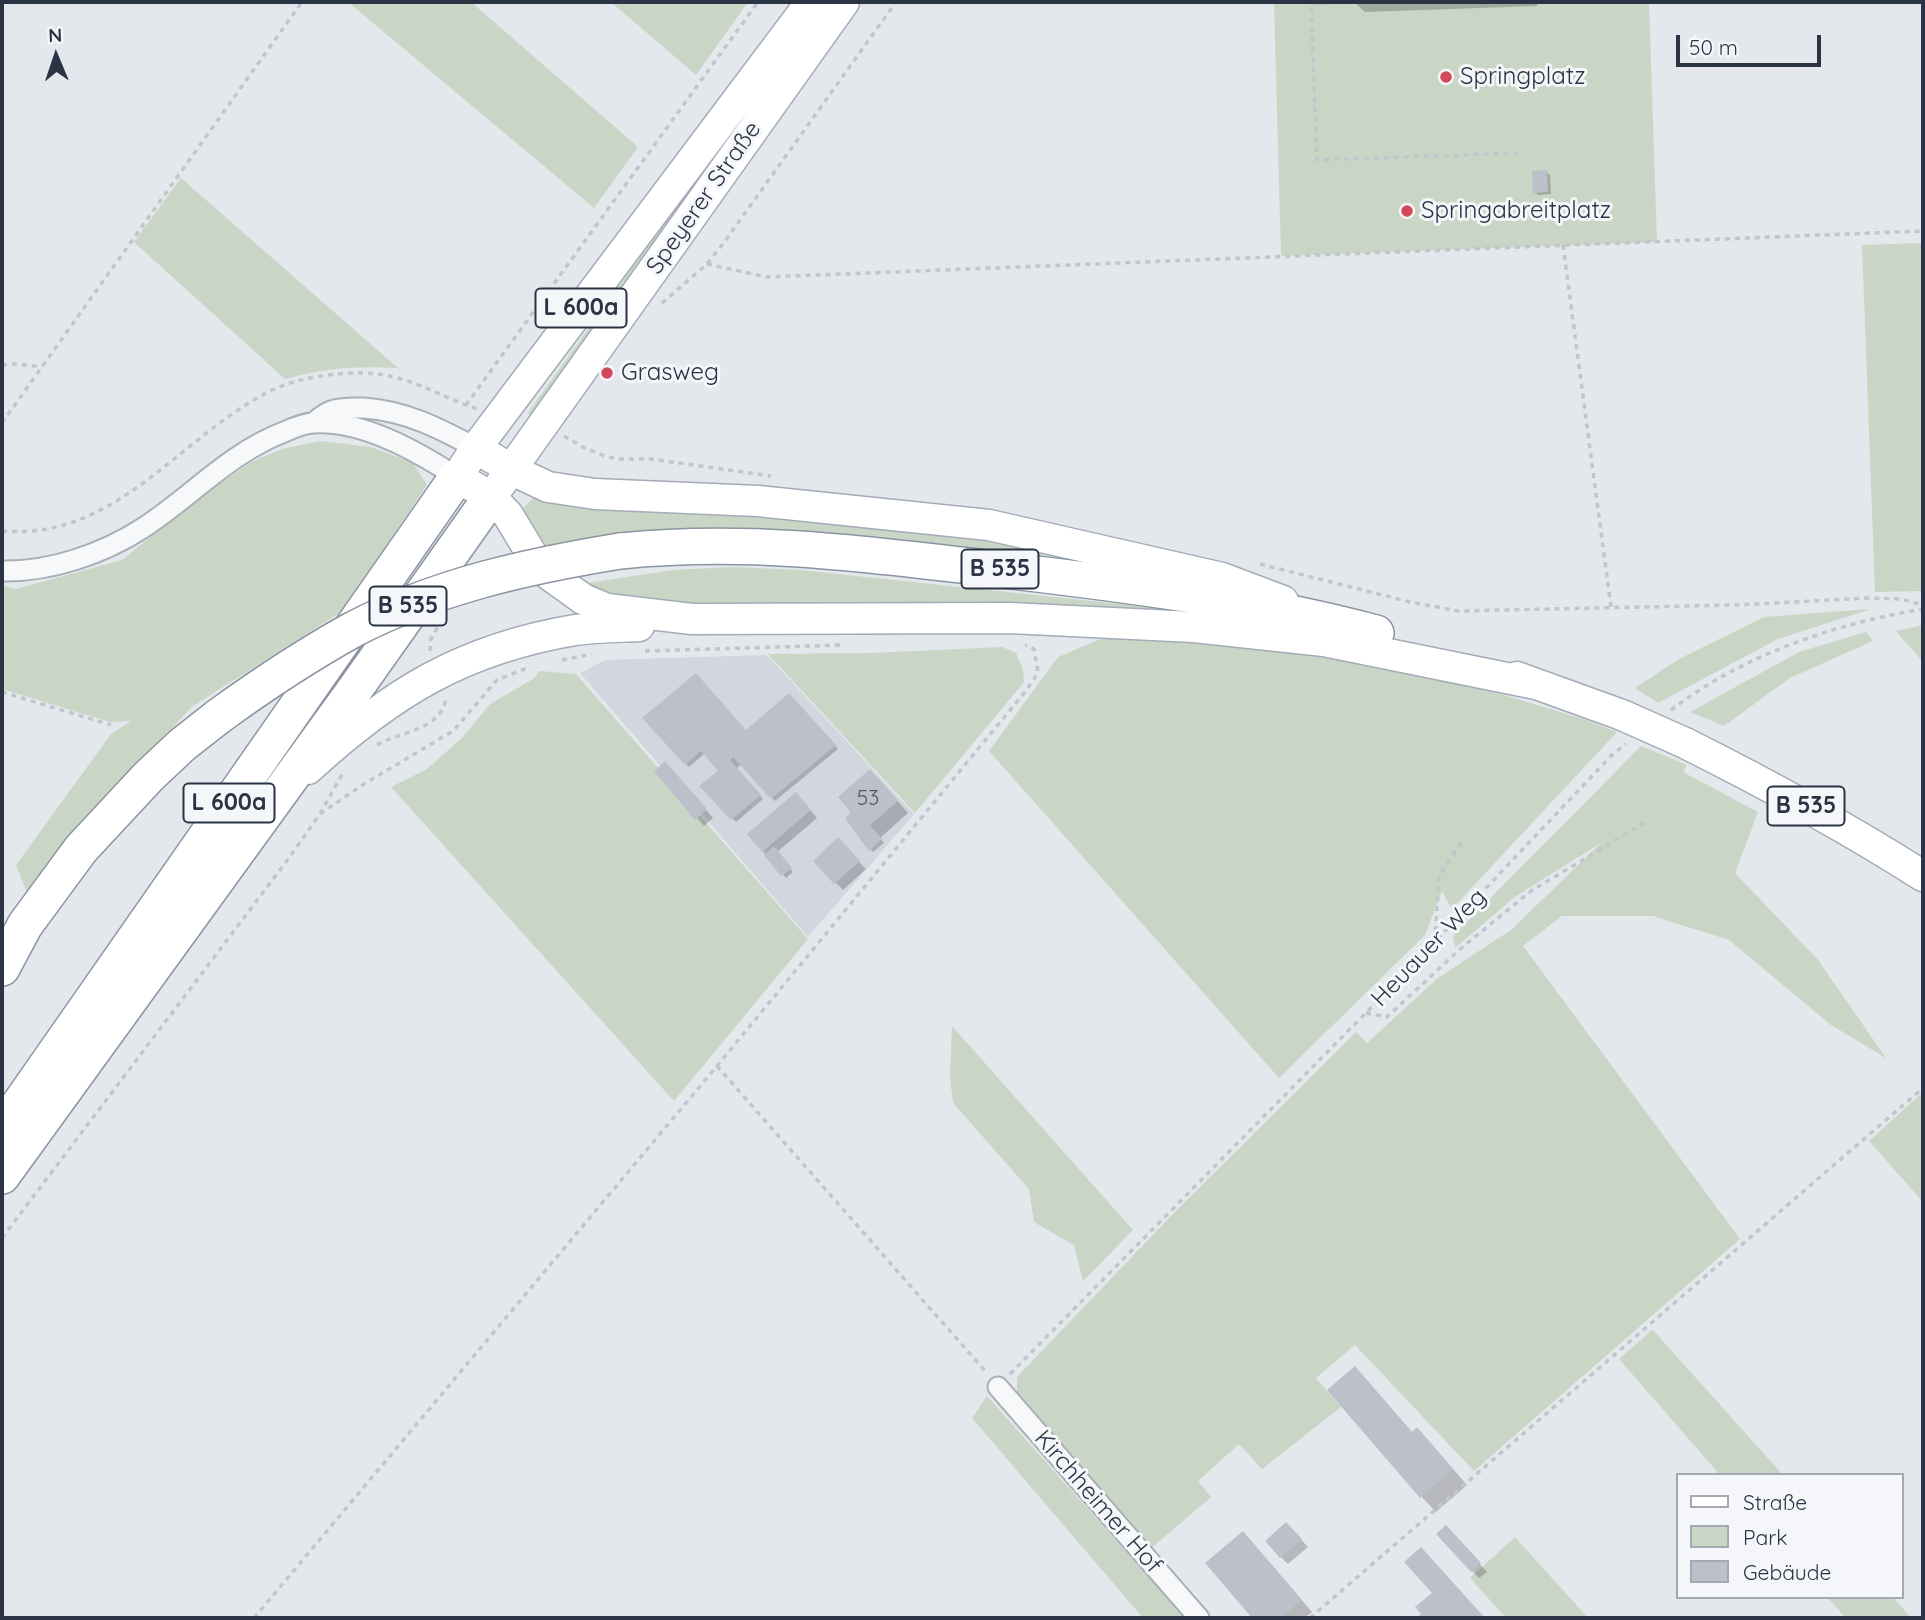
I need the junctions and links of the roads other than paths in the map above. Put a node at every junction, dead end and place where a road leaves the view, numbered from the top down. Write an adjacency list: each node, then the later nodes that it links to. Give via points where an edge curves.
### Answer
1 (811, 2): 4 (main road, Speyerer Straße / L 600a)
2 (844, 2): 6 (main road, Speyerer Straße / L 600a)
3 (313, 423): 4 (street, via 330,411 377,409 432,424); 5 (street, via 336,424 378,436 418,452); 7 (street, via 251,447 118,542 61,563)
4 (476, 449): 5 (main road, Speyerer Straße / L 600a); 6 (main road)
5 (457, 477): 6 (main road); 14 (highway, L 600a)
6 (502, 483): 8 (main road, via 508,515 540,568 583,599 607,609); 9 (main road, via 595,494 758,501 989,525 1222,578); 11 (highway, L 600a)
7 (2, 571)
8 (692, 619): 10 (main road, B 535, via 1010,618 1194,627 1324,641); 11 (main road, B 535, via 576,630 496,649 431,676 373,714)
9 (1376, 633): 10 (main road, B 535); 13 (highway, B 535, bridge, via 1225,599 824,549 706,545 620,551 514,571 438,593 357,628 219,716 148,777 81,849 24,925)
10 (1536, 684): 12 (main road, B 535, bridge, via 1628,727 1685,743 1778,790)
11 (273, 801): 15 (highway, B 535)
12 (1923, 876)
13 (2, 968)
14 (2, 1129)
15 (2, 1176)
16 (998, 1387): 17 (street, Kirchheimer Hof)
17 (1199, 1618)

